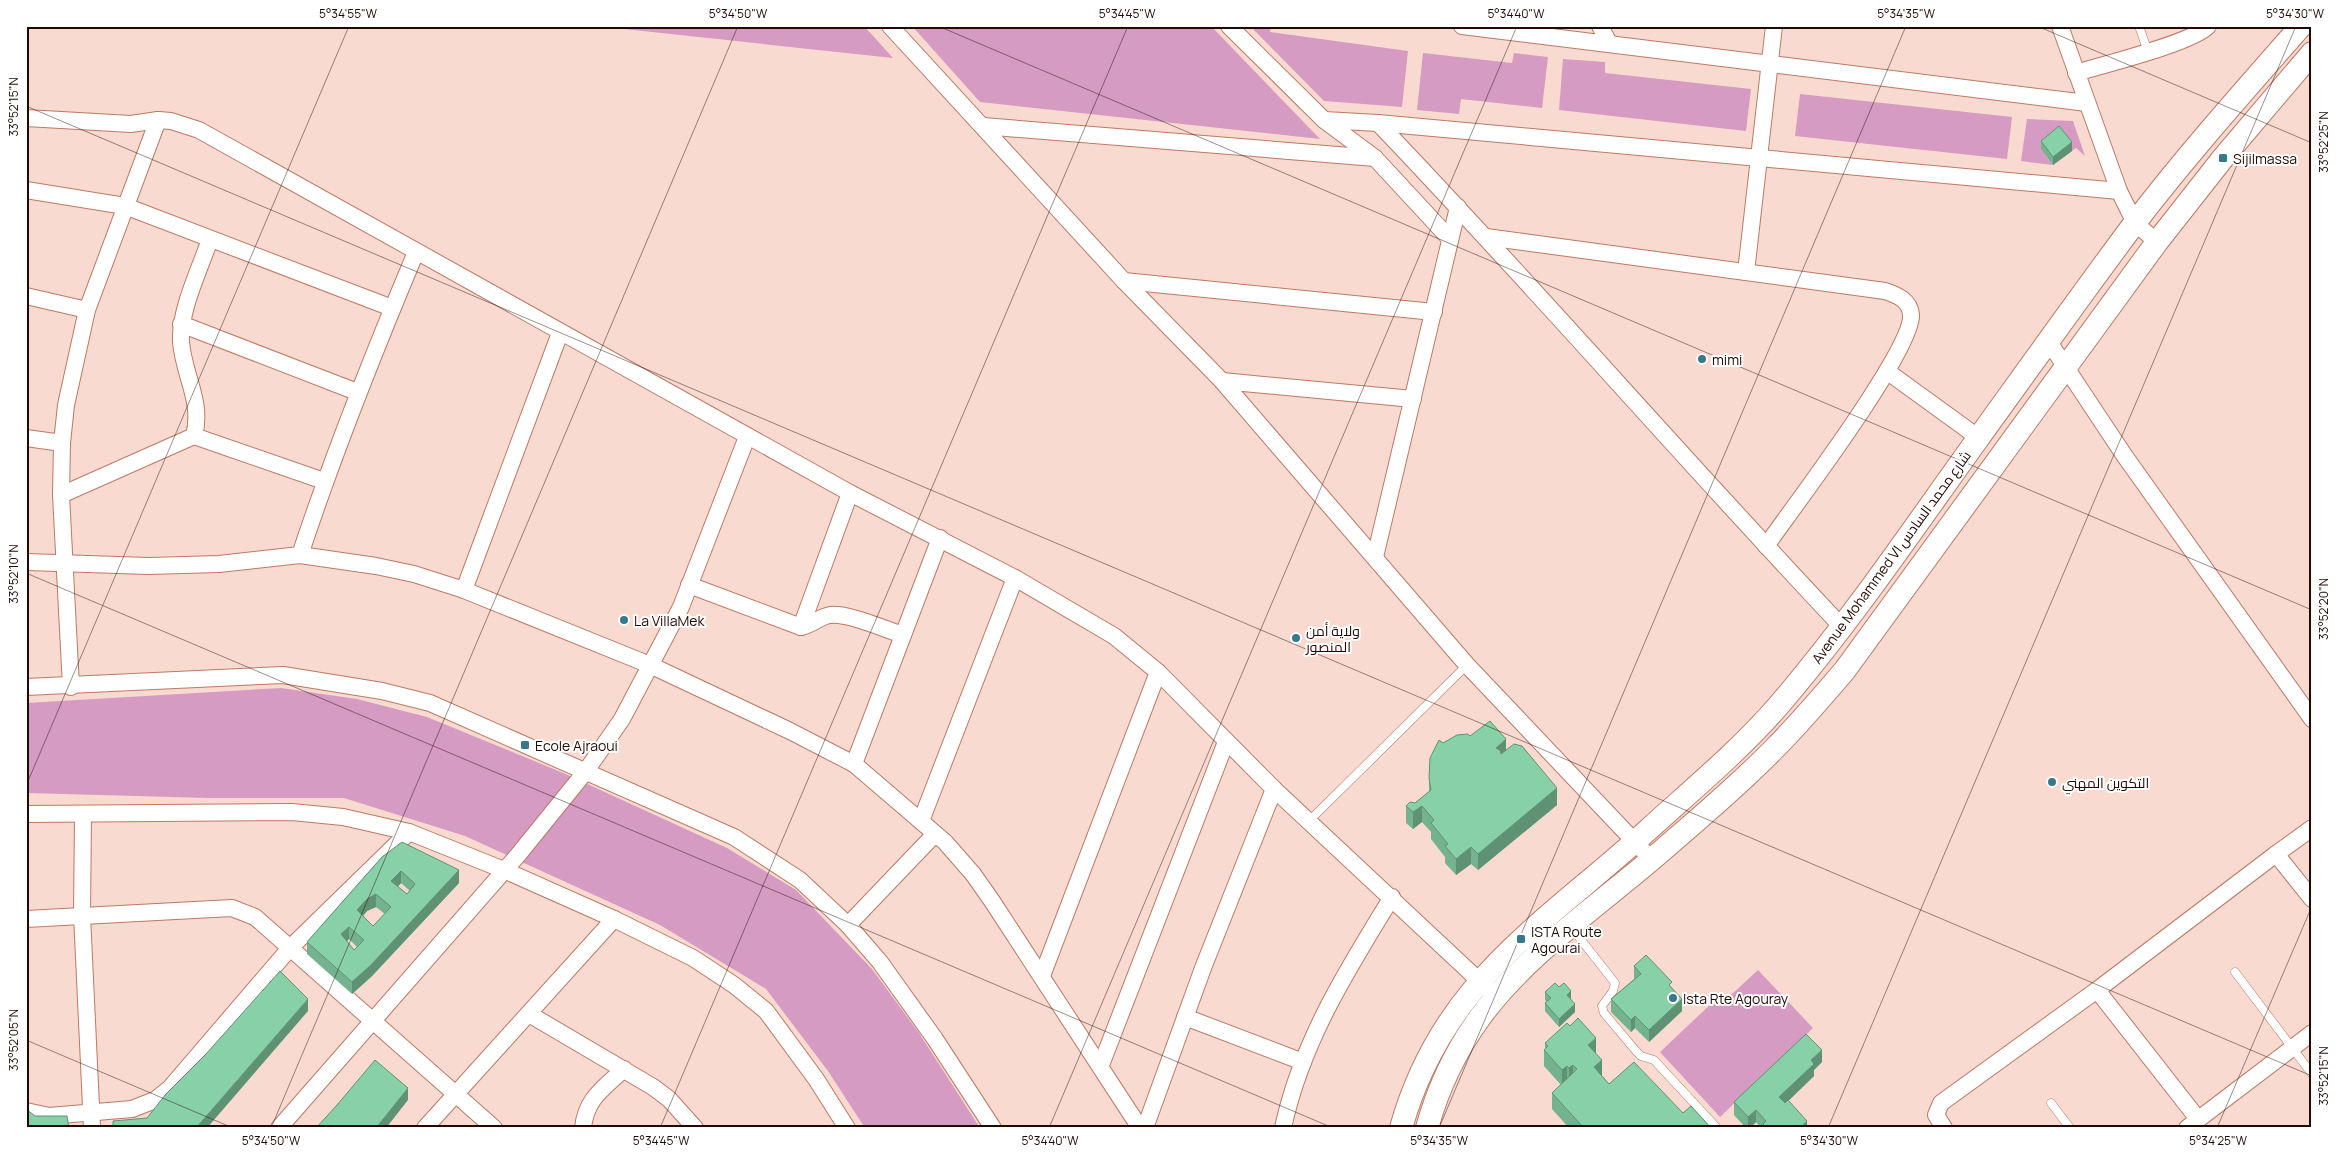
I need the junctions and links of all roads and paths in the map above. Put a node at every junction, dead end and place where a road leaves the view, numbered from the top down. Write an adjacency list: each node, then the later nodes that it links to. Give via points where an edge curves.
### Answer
1 (890, 26): 21 (street)
2 (1229, 26): 19 (street)
3 (1462, 26): 10 (street)
4 (1600, 26): 11 (street)
5 (1774, 26): 14 (street)
6 (2060, 26): 15 (street)
7 (2139, 26): 12 (lane)
8 (2208, 26): 12 (street)
9 (2298, 30): 13 (street); 28 (main road, Avenue Mohammed VI شارع محمد السادس, via 2200,142)
10 (1547, 31): 11 (street)
11 (1609, 43): 14 (street)
12 (2148, 52): 15 (street)
13 (2312, 54): 32 (main road, Avenue Mohammed VI شارع محمد السادس, via 2223,158)
14 (1769, 65): 16 (street); 23 (street)
15 (2076, 73): 16 (street)
16 (2087, 103): 25 (street)
17 (26, 118): 18 (street, via 131,124)
18 (158, 120): 26 (street); 33 (street, via 177,122 199,130)
19 (1324, 120): 20 (street); 22 (street)
20 (1378, 123): 23 (street); 27 (street)
21 (983, 126): 22 (street); 35 (street)
22 (1375, 158): 31 (street)
23 (1759, 158): 25 (street); 34 (street)
24 (26, 190): 26 (street)
25 (2119, 191): 28 (street)
26 (125, 206): 30 (street); 38 (street)
27 (1458, 207): 29 (street); 31 (street)
28 (2135, 223): 32 (street); 42 (main road, Avenue Mohammed VI شارع محمد السادس)
29 (1486, 237): 34 (street); 57 (street)
30 (210, 239): 37 (street); 40 (street)
31 (1450, 239): 39 (street)
32 (2157, 242): 43 (main road, Avenue Mohammed VI شارع محمد السادس)
33 (416, 252): 37 (street); 41 (street)
34 (1746, 272): 44 (street, via 1885,291 1900,296 1911,316)
35 (1124, 281): 39 (street); 45 (street)
36 (26, 296): 38 (street)
37 (392, 308): 46 (street)
38 (87, 310): 52 (street, via 66,405)
39 (1434, 312): 47 (street)
40 (181, 324): 46 (street); 48 (street, via 184,361 198,414)
41 (560, 333): 49 (street); 64 (street)
42 (2048, 342): 43 (street); 51 (main road, Avenue Mohammed VI شارع محمد السادس)
43 (2065, 368): 73 (street); 87 (main road, Avenue Mohammed VI شارع محمد السادس, via 1845,670 1774,750)
44 (1888, 372): 51 (street); 57 (street)
45 (1222, 381): 47 (street); 59 (street)
46 (357, 392): 53 (street)
47 (1413, 399): 59 (street)
48 (194, 436): 53 (street); 55 (street)
49 (747, 437): 54 (street); 63 (street)
50 (26, 438): 52 (street)
51 (1979, 438): 66 (main road, Avenue Mohammed VI شارع محمد السادس)
52 (62, 443): 55 (street)
53 (324, 481): 58 (street)
54 (850, 493): 56 (street); 65 (street)
55 (61, 495): 61 (street)
56 (940, 538): 62 (street); 67 (street)
57 (1766, 546): 66 (street)
58 (300, 555): 61 (street, via 210,564); 64 (street, via 386,568)
59 (1375, 557): 68 (street)
60 (26, 562): 61 (street)
61 (66, 564): 72 (street)
62 (1015, 578): 70 (street, via 1114,636); 81 (street)
63 (689, 585): 65 (street); 69 (street)
64 (464, 590): 69 (street)
65 (801, 627): 67 (street, via 820,618 840,616)
66 (1842, 628): 85 (main road, Avenue Mohammed VI شارع محمد السادس, via 1776,708)
67 (903, 636): 75 (street)
68 (1467, 664): 80 (lane); 85 (street)
69 (650, 665): 75 (street, via 757,714); 76 (street, via 622,719)
70 (1158, 672): 74 (street); 98 (street)
71 (26, 687): 72 (street)
72 (70, 687): 76 (street, via 283,676 331,681 430,704)
73 (2312, 719)
74 (1226, 742): 77 (street); 108 (street)
75 (854, 764): 81 (street)
76 (586, 771): 88 (street); 94 (street, via 734,837 800,880)
77 (1274, 789): 80 (street); 103 (street)
78 (26, 814): 79 (street)
79 (83, 815): 83 (street, via 292,812 343,817); 91 (street)
80 (1310, 820): 89 (street)
81 (921, 821): 84 (street)
82 (2312, 828): 86 (street)
83 (409, 832): 88 (street); 96 (street)
84 (935, 834): 94 (street); 98 (street, via 973,874)
85 (1635, 842): 87 (street); 99 (main road, Avenue Mohammed VI شارع محمد السادس, via 1532,929)
86 (2276, 854): 90 (street); 100 (street)
87 (1652, 860): 95 (main road, Avenue Mohammed VI شارع محمد السادس)
88 (504, 870): 93 (street); 104 (street)
89 (1392, 897): 99 (street); 107 (street, via 1328,1003)
90 (2312, 899)
91 (82, 915): 92 (street); 96 (street, via 232,908 255,917); 114 (street)
92 (26, 919)
93 (614, 919): 102 (street); 122 (street, via 693,958 766,1011 816,1079)
94 (848, 925): 123 (street, via 880,962 935,1039)
95 (1571, 927): 101 (main road, Avenue Mohammed VI شارع محمد السادس); 129 (lane, via 1615,983 1602,1006 1604,1013 1636,1051 1654,1060)
96 (290, 948): 104 (street); 114 (street, via 170,1088 155,1100 132,1109)
97 (2235, 972): 106 (lane)
98 (1042, 976): 108 (street)
99 (1479, 981): 101 (street); 127 (main road, Avenue Mohammed VI شارع محمد السادس, via 1456,1008 1422,1068)
100 (2097, 990): 115 (street); 130 (street, via 1941,1103 1936,1115)
101 (1498, 997): 128 (main road, Avenue Mohammed VI شارع محمد السادس, via 1482,1015 1451,1065 1434,1101)
102 (530, 1014): 109 (street); 111 (street)
103 (1185, 1017): 107 (street); 125 (street)
104 (374, 1022): 111 (street); 117 (street)
105 (2312, 1034): 106 (street)
106 (2292, 1048): 110 (lane); 115 (street)
107 (1303, 1062): 126 (street)
108 (1101, 1065): 124 (street)
109 (624, 1069): 120 (street, via 590,1102); 121 (street, via 669,1099)
110 (2312, 1074)
111 (454, 1094): 118 (street); 119 (street)
112 (2051, 1103): 131 (lane)
113 (26, 1111): 114 (street, via 48,1116)
114 (91, 1111): 116 (street)
115 (2193, 1124)
116 (92, 1128)
117 (279, 1128)
118 (425, 1128)
119 (494, 1128)
120 (584, 1128)
121 (695, 1128)
122 (846, 1128)
123 (993, 1128)
124 (1140, 1128)
125 (1145, 1128)
126 (1283, 1128)
127 (1401, 1128)
128 (1427, 1128)
129 (1717, 1128)
130 (1944, 1128)
131 (2070, 1128)

